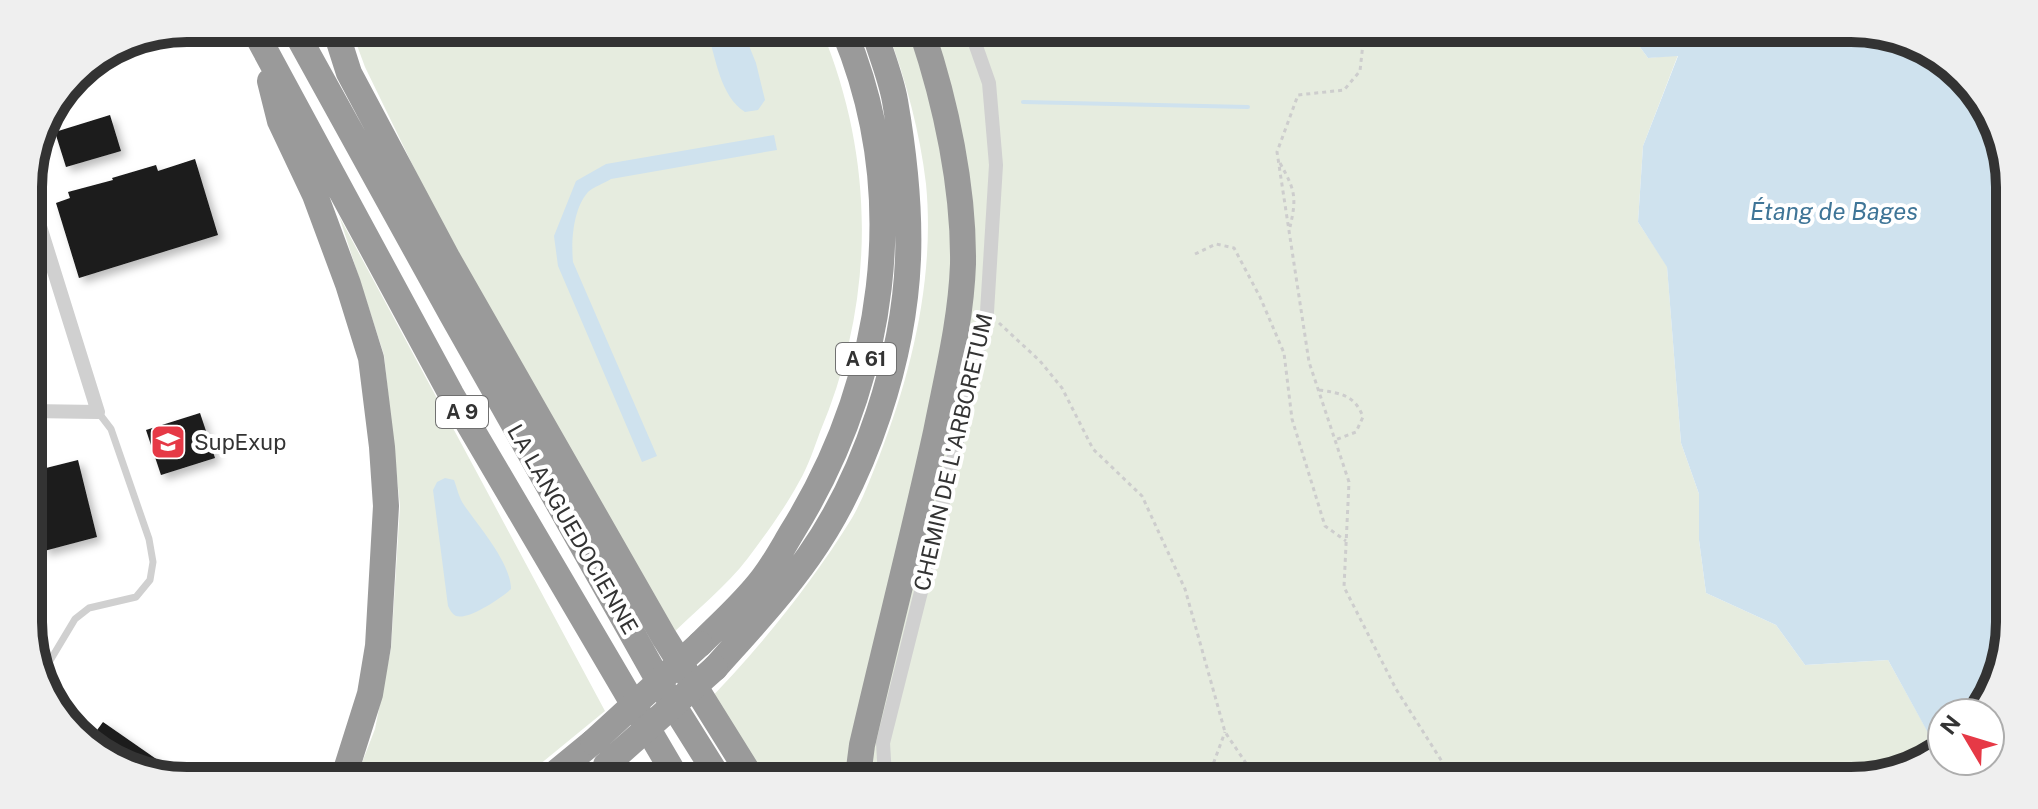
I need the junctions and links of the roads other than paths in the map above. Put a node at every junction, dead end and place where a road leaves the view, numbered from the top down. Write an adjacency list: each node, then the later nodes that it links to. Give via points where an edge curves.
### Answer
1 (259, 42): 13 (highway, via 280,121 315,195 371,358 382,447 386,506 378,646 370,694)
2 (260, 42): 16 (highway, LA LANGUEDOCIENNE / A 9, via 451,394)
3 (301, 42): 17 (highway, LA LANGUEDOCIENNE / A 9)
4 (339, 42): 18 (highway, via 349,73 448,259 664,637)
5 (848, 42): 14 (highway, A 61, bridge, via 875,130 883,220 876,313 857,396 817,491 763,578 700,644)
6 (877, 42): 15 (highway, A 61, bridge, via 895,98 907,187 908,260 899,334 863,454 809,556 715,668)
7 (925, 42): 19 (highway, via 939,82 957,182 963,263 955,346)
8 (975, 42): 20 (street, CHEMIN DE L'ARBORETUM, via 989,83 996,165 987,312 883,743)
9 (42, 233): 11 (street)
10 (42, 411): 11 (street)
11 (98, 412): 12 (lane, via 111,429 149,539 150,580 136,597 89,608 75,619)
12 (48, 663)
13 (347, 767)
14 (563, 767)
15 (603, 767)
16 (670, 767)
17 (712, 767)
18 (745, 767)
19 (859, 767)
20 (884, 767)

